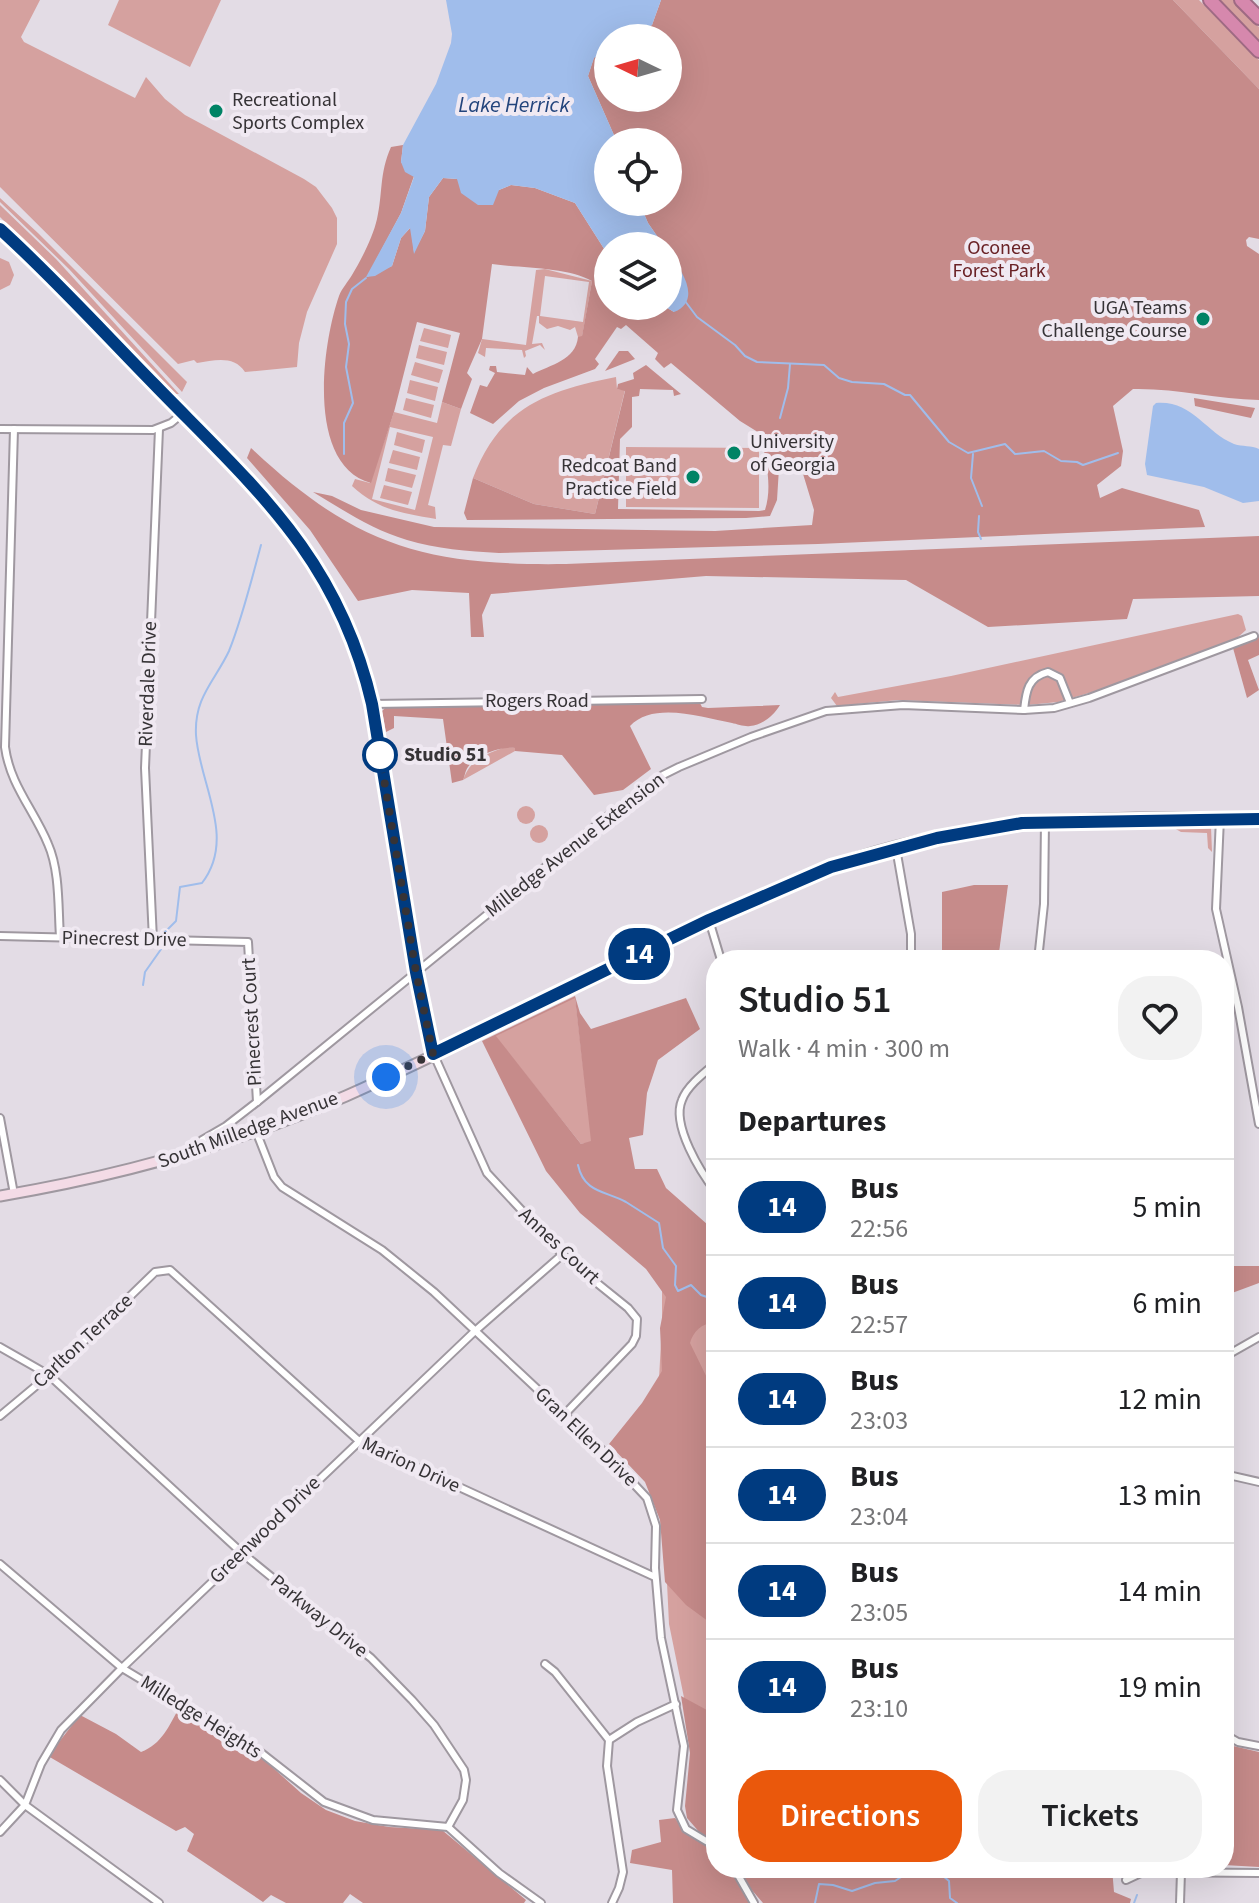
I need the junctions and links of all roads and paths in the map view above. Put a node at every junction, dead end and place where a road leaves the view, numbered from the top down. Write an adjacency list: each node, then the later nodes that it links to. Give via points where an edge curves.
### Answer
1 (1210, 0): 4 (highway)
2 (1241, 0): 3 (highway)
3 (1259, 18)
4 (1259, 51)
5 (0, 229): 6 (main road)
6 (183, 413): 9 (street); 13 (main road, via 293,531 324,578 363,664)
7 (0, 429): 8 (street)
8 (14, 429): 9 (street); 21 (street, via 5,747 13,780 49,846)
9 (159, 429): 22 (street, Riverdale Drive, via 145,768)
10 (1254, 636): 12 (street, Milledge Avenue Extension)
11 (702, 699): 13 (street, Rogers Road)
12 (1070, 703): 14 (street, Milledge Avenue Extension); 14 (street, via 1060,678 1048,672 1030,682)
13 (372, 704): 28 (main road)
14 (1024, 710): 28 (street, Milledge Avenue Extension, via 903,705 826,711 679,767 608,816)
15 (1220, 818): 16 (main road, South Milledge Avenue); 17 (main road, South Milledge Avenue); 27 (street, via 1216,909)
16 (1259, 819)
17 (1045, 821): 18 (main road, South Milledge Avenue); 26 (street)
18 (896, 848): 19 (main road, South Milledge Avenue, via 831,867); 25 (street)
19 (709, 920): 24 (street); 30 (main road, South Milledge Avenue)
20 (0, 936): 21 (street, Pinecrest Drive)
21 (60, 937): 22 (street, Pinecrest Drive)
22 (153, 940): 23 (street, Pinecrest Drive)
23 (248, 942): 32 (street, Pinecrest Court)
24 (718, 950)
25 (911, 950)
26 (1039, 950)
27 (1225, 950)
28 (416, 972): 30 (main road); 32 (street, Milledge Avenue Extension)
29 (1234, 989): 34 (street)
30 (433, 1054): 35 (main road, South Milledge Avenue); 40 (street, Annes Court, via 487,1173)
31 (706, 1073): 37 (street, via 679,1107 686,1140)
32 (257, 1102): 36 (street, Milledge Avenue Extension, via 202,1140)
33 (0, 1118): 38 (street)
34 (1259, 1124)
35 (256, 1131): 36 (main road, South Milledge Avenue); 42 (street, Gran Ellen Drive, via 282,1187 395,1259)
36 (195, 1152): 38 (main road, South Milledge Avenue)
37 (706, 1175)
38 (14, 1194): 39 (main road, South Milledge Avenue)
39 (0, 1196)
40 (563, 1254): 42 (street, Greenwood Drive); 47 (street, Annes Court, via 628,1308 638,1328 632,1344)
41 (166, 1269): 46 (street, Carlton Terrace, via 155,1272); 49 (street, Marion Drive)
42 (475, 1331): 47 (street, Gran Ellen Drive); 49 (street, Greenwood Drive)
43 (1259, 1337): 45 (street)
44 (0, 1347): 46 (street, Parkway Drive)
45 (1234, 1351)
46 (49, 1375): 48 (street, Carlton Terrace); 52 (street, Parkway Drive)
47 (564, 1415): 54 (street, Gran Ellen Drive, via 647,1498 656,1526)
48 (0, 1416)
49 (359, 1441): 52 (street, Greenwood Drive); 54 (street, Marion Drive)
50 (1234, 1476): 51 (street)
51 (1259, 1482)
52 (242, 1553): 56 (street, Greenwood Drive); 63 (street, Parkway Drive, via 371,1658 434,1725 466,1780 463,1800)
53 (0, 1564): 56 (street, Milledge Heights)
54 (655, 1577): 57 (street, Gran Ellen Drive, via 661,1638)
55 (545, 1664): 58 (street)
56 (122, 1668): 62 (street, Greenwood Drive, via 61,1730); 63 (street, Milledge Heights, via 255,1748 324,1802 373,1820)
57 (676, 1704): 58 (street); 65 (street, Gran Ellen Drive, via 684,1746 677,1810 686,1829)
58 (609, 1740): 74 (street, via 607,1766 623,1872)
59 (1234, 1740): 60 (street)
60 (1259, 1746)
61 (0, 1780): 62 (street)
62 (25, 1805): 64 (street, Greenwood Drive); 72 (street)
63 (448, 1827): 73 (street)
64 (0, 1832)
65 (706, 1841)
66 (1234, 1873): 67 (street)
67 (1259, 1873)
68 (740, 1878): 75 (street)
69 (1130, 1878): 71 (street)
70 (1181, 1878): 76 (street)
71 (1126, 1880)
72 (157, 1902)
73 (541, 1903)
74 (612, 1903)
75 (754, 1903)
76 (1180, 1903)

